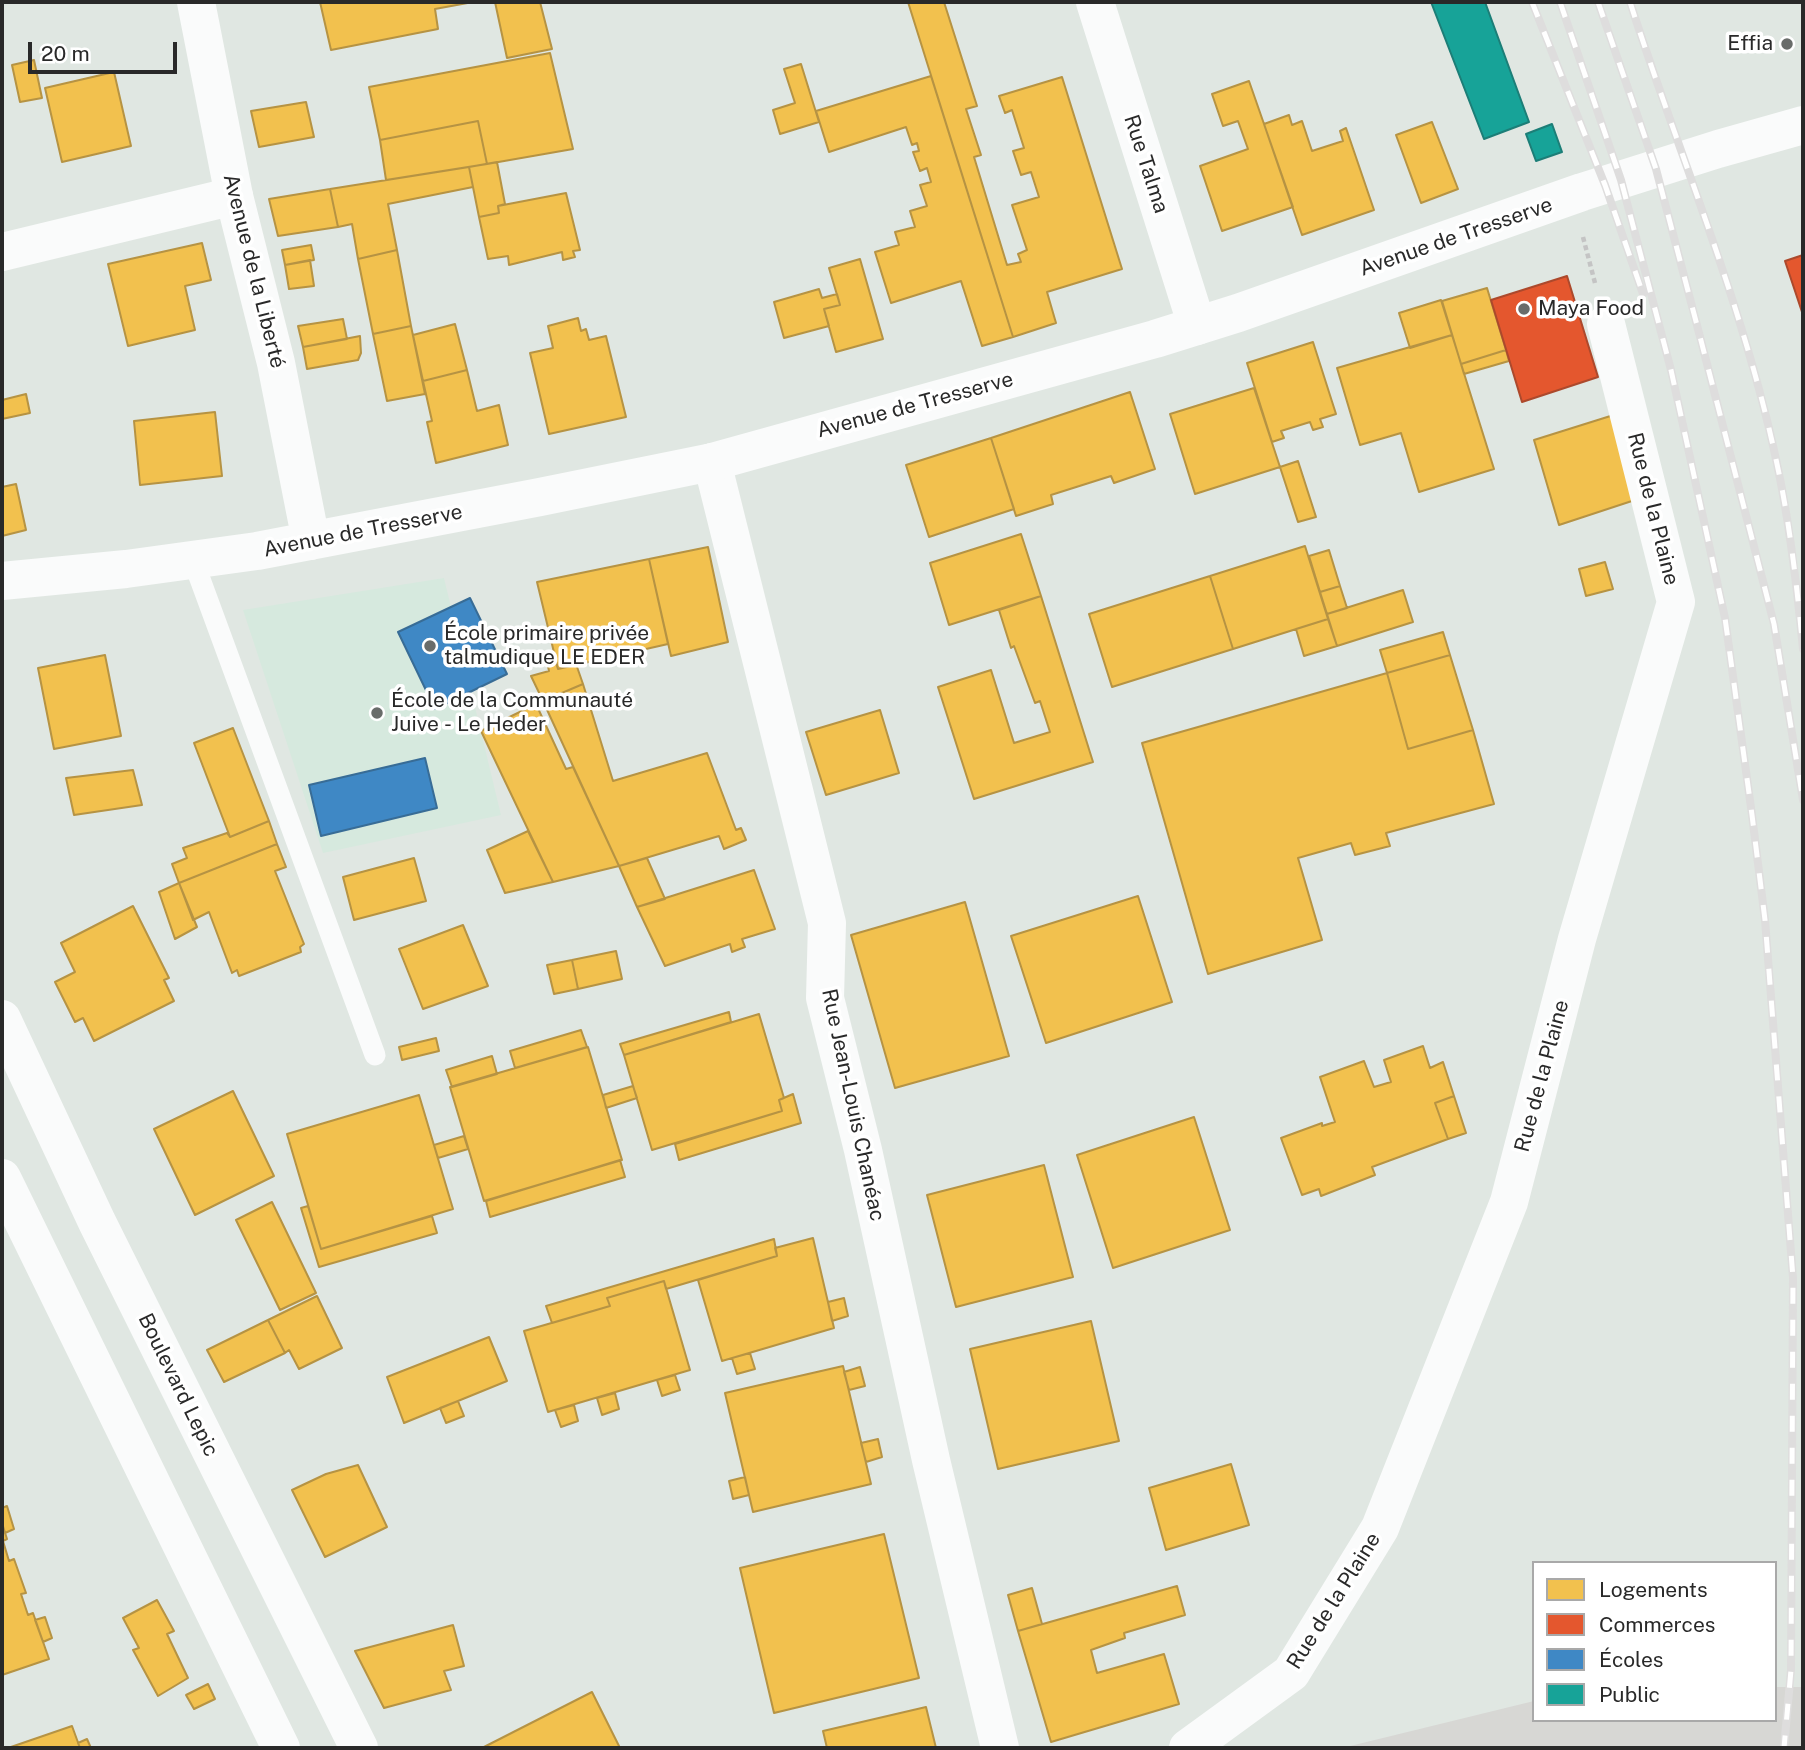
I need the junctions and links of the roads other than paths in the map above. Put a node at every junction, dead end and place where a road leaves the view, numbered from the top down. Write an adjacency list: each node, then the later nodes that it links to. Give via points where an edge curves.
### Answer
1 (195, 2): 4 (street, Avenue de la Liberté)
2 (1095, 2): 7 (street, Rue Talma)
3 (1803, 125): 7 (street, Avenue de Tresserve, via 1572,196)
4 (234, 196): 5 (street); 9 (street, Avenue de la Liberté, via 276,363)
5 (2, 252)
6 (1606, 324): 18 (street, Rue de la Plaine, via 1676,602 1577,939 1509,1202 1380,1528 1291,1673)
7 (1197, 326): 8 (street, Avenue de Tresserve)
8 (712, 462): 9 (street, Avenue de Tresserve); 17 (street, Rue Jean-Louis Chanéac, via 827,923 825,998)
9 (311, 541): 10 (street, Avenue de Tresserve)
10 (193, 560): 11 (street, Avenue de Tresserve); 13 (lane)
11 (2, 581)
12 (2, 1019): 16 (street, Boulevard Lepic, via 97,1223)
13 (375, 1055)
14 (2, 1178): 15 (street)
15 (281, 1748)
16 (359, 1748)
17 (1000, 1748)
18 (1188, 1748)

